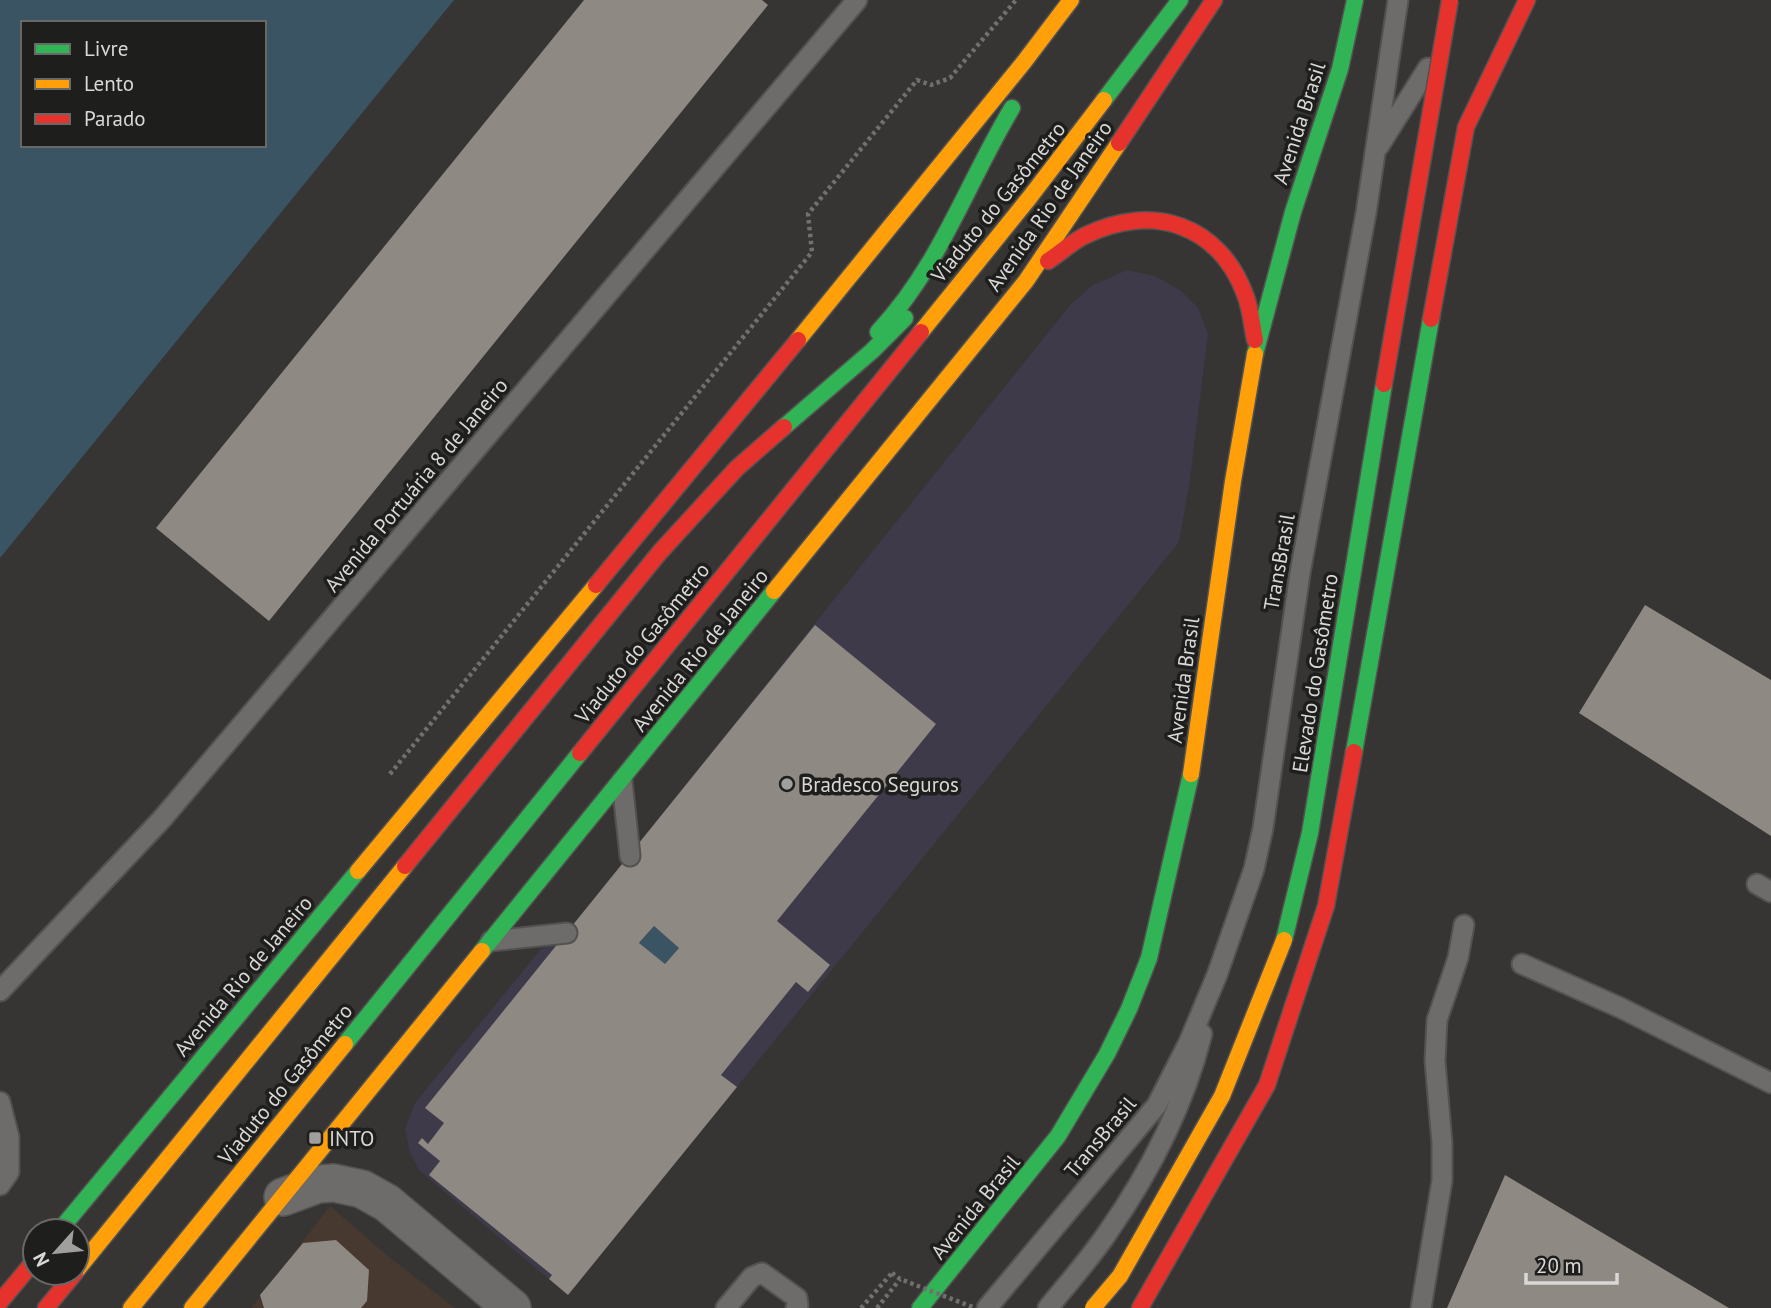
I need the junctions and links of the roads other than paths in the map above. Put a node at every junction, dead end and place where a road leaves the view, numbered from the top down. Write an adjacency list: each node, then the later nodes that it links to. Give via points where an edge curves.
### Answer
1 (857, 0): 24 (lane, Avenida Portuária 8 de Janeiro, via 162,819)
2 (1071, 0): 9 (main road, Avenida Rio de Janeiro)
3 (1180, 0): 11 (main road, Viaduto do Gasômetro)
4 (1214, 0): 12 (main road, Avenida Rio de Janeiro)
5 (1355, 0): 13 (main road, Avenida Brasil)
6 (1398, 0): 10 (lane, TransBrasil)
7 (1527, 0): 44 (main road, via 1466,127 1326,906 1267,1085)
8 (1457, 6): 10 (lane); 43 (main road, Elevado do Gasômetro, bridge, via 1413,206 1310,833 1282,948 1222,1096 1120,1276)
9 (1024, 62): 14 (main road, via 1012,108 911,293 847,360); 16 (main road, Avenida Rio de Janeiro)
10 (1374, 153): 23 (lane, TransBrasil, via 1300,573 1263,828 1254,869)
11 (1030, 197): 30 (main road, via 872,351 737,468 660,551); 35 (main road, Viaduto do Gasômetro)
12 (1026, 281): 13 (main road, via 1074,240 1094,231 1134,218 1174,221 1211,243 1233,267 1247,293); 17 (main road, Avenida Rio de Janeiro)
13 (1256, 349): 40 (main road, Avenida Brasil, via 1192,769 1149,958 1107,1054 1058,1136)
14 (808, 385)
15 (768, 404): 16 (main road)
16 (733, 420): 29 (main road, Avenida Rio de Janeiro)
17 (622, 780): 18 (lane); 21 (main road, Avenida Rio de Janeiro)
18 (630, 856)
19 (1464, 925): 45 (lane, via 1437,1020 1442,1181)
20 (567, 933): 21 (lane)
21 (490, 941): 28 (main road, Avenida Rio de Janeiro)
22 (1522, 964): 25 (lane)
23 (1217, 975): 41 (lane, TransBrasil, via 1157,1105); 42 (lane, TransBrasil, via 1193,1069 1156,1154 1107,1234)
24 (0, 991)
25 (1771, 1083)
26 (0, 1102): 27 (lane, via 9,1137 9,1172)
27 (0, 1185)
28 (283, 1197): 36 (main road, Avenida Rio de Janeiro); 37 (street, via 318,1184 362,1189 387,1203)
29 (71, 1217)
30 (91, 1253)
31 (21, 1277): 33 (main road)
32 (64, 1287): 34 (main road)
33 (0, 1302)
34 (46, 1308)
35 (131, 1308)
36 (192, 1308)
37 (512, 1308)
38 (726, 1308): 39 (lane, via 752,1277 762,1273 797,1298)
39 (796, 1308)
40 (920, 1308)
41 (987, 1308)
42 (1048, 1308)
43 (1093, 1308)
44 (1140, 1308)
45 (1421, 1308)

